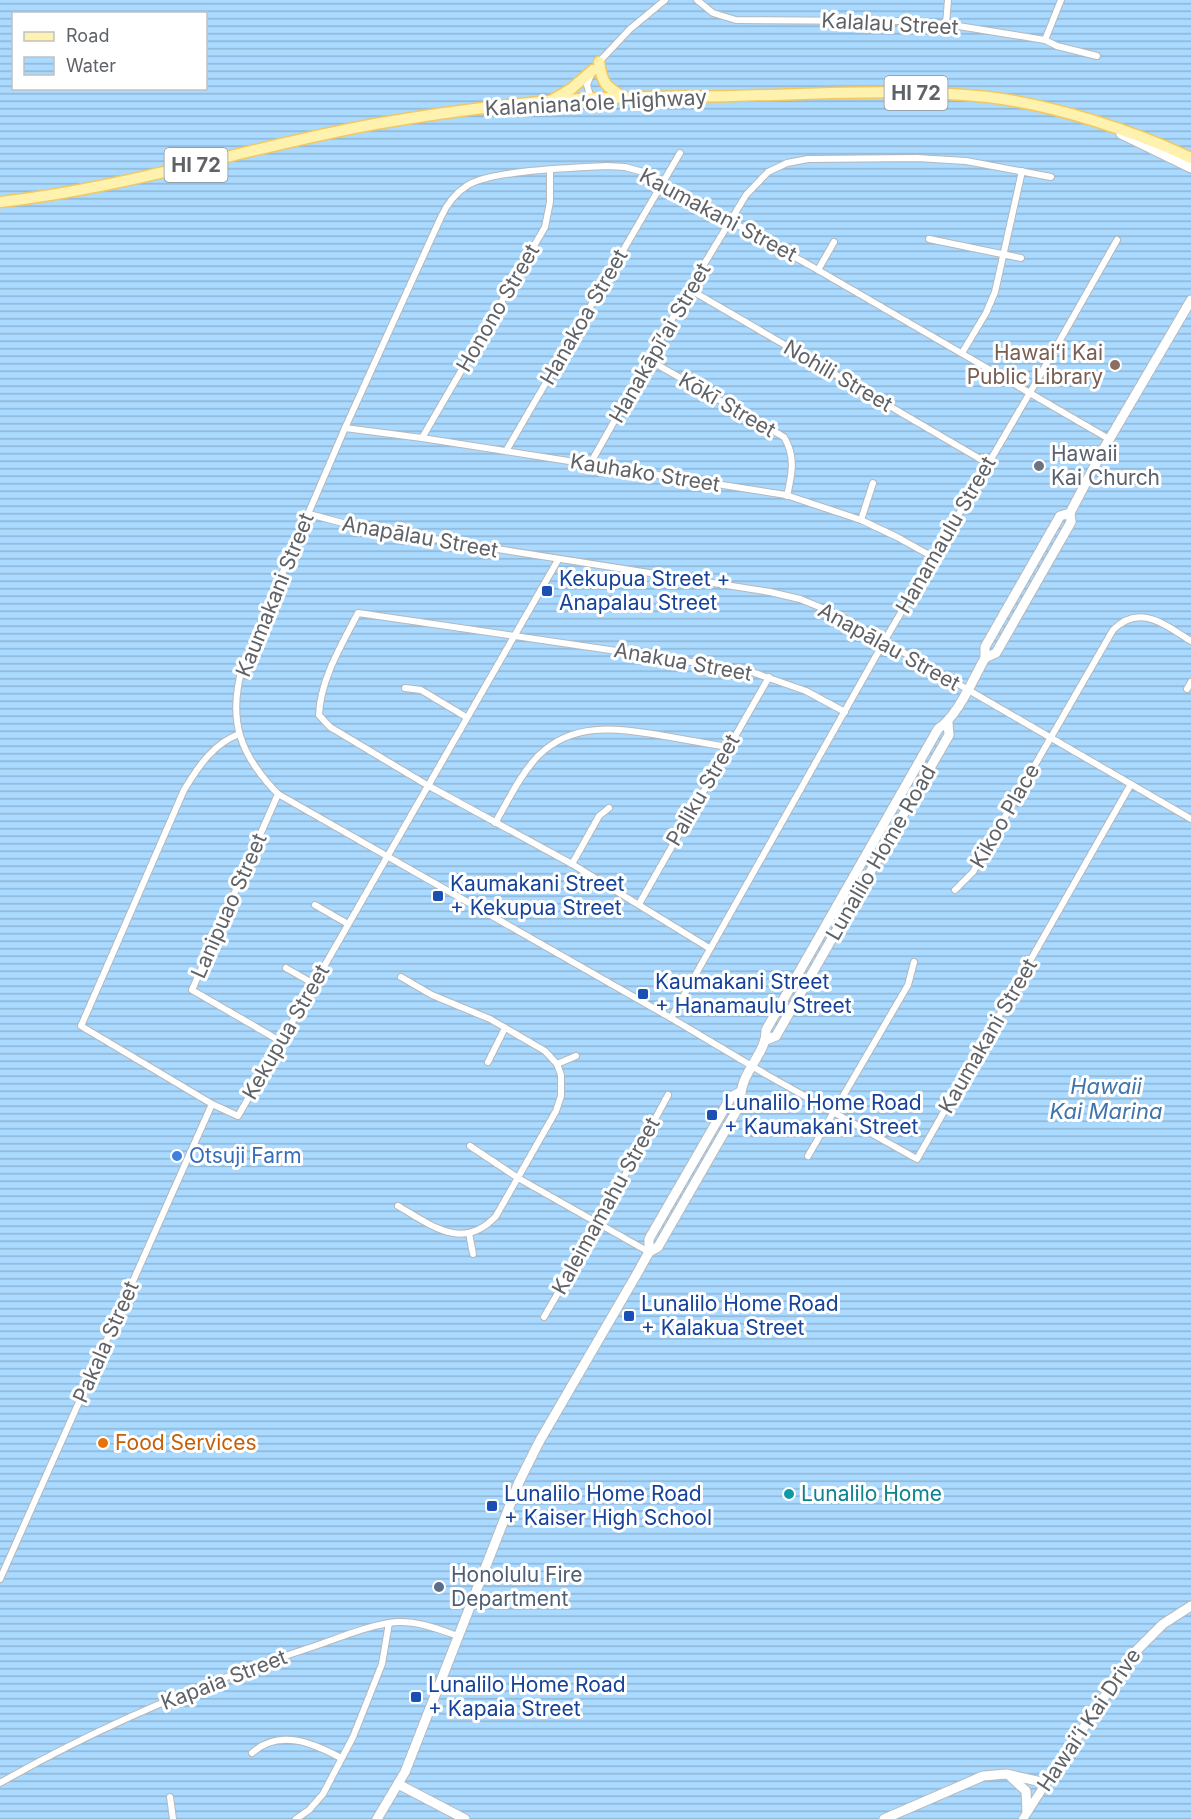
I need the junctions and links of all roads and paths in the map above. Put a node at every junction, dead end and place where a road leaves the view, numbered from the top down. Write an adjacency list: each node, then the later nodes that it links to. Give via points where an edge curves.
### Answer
1 (665, 0): 8 (street, via 630,29)
2 (697, 0): 5 (street, Kalalau Street, via 713,13 736,20)
3 (948, 0): 5 (street)
4 (1061, 0): 6 (street)
5 (946, 24): 6 (street, Kalalau Street)
6 (1045, 40): 7 (street, Kalalau Street)
7 (1097, 56)
8 (596, 66): 9 (main road, via 609,89); 10 (street, via 587,85); 11 (main road, via 571,89)
9 (626, 98): 10 (main road, Kalaniana’ole Highway / HI 72); 12 (main road, Kalaniana’ole Highway / HI 72, via 936,93 1049,109)
10 (591, 99): 11 (main road, Kalaniana’ole Highway / HI 72)
11 (549, 101): 20 (main road, Kalaniana’ole Highway / HI 72, via 374,124 124,181)
12 (1096, 123): 14 (main road, Kalaniana’ole Highway / HI 72); 15 (main road)
13 (680, 153): 19 (street, Hanakoa Street)
14 (1191, 158)
15 (1191, 168)
16 (550, 170): 19 (street, Kaumakani Street, via 619,166 644,172); 33 (street, Kaumakani Street, via 486,178 451,199); 34 (street, Honono Street, via 545,227)
17 (1022, 171): 18 (street, Hanakāpī‘ai Street); 21 (street, Hanakāpī‘ai Street, via 966,161 917,158 799,160 777,166 760,179 746,195); 25 (street)
18 (1051, 177)
19 (663, 183): 21 (street, Kaumakani Street); 36 (street, Hanakoa Street)
20 (0, 202)
21 (732, 222): 27 (street, Kaumakani Street); 28 (street, Hanakāpī‘ai Street)
22 (929, 239): 25 (street)
23 (1117, 240): 32 (street, Hanamaulu Street)
24 (834, 242): 27 (street)
25 (1005, 254): 26 (street); 30 (street, via 991,303)
26 (1021, 258)
27 (818, 270): 30 (street, Kaumakani Street)
28 (689, 289): 31 (street, Hanakāpī‘ai Street); 37 (street, Nohili Street)
29 (1191, 300): 35 (main road, Lunalilo Home Road)
30 (962, 353): 32 (street, Kaumakani Street)
31 (649, 360): 38 (street, Hanakāpī‘ai Street); 40 (street, Kōkī Street, via 784,437 793,464)
32 (1030, 393): 35 (street, Kaumakani Street); 37 (street, Hanamaulu Street)
33 (345, 428): 34 (street, Kauhako Street); 41 (street, Kaumakani Street)
34 (422, 438): 36 (street, Kauhako Street)
35 (1109, 440): 52 (main road, Lunalilo Home Road, via 1070,513 1071,522 996,654 985,658)
36 (506, 451): 38 (street, Kauhako Street)
37 (987, 463): 43 (street, Hanamaulu Street)
38 (590, 464): 40 (street, Kauhako Street)
39 (873, 483): 42 (street)
40 (787, 496): 42 (street, Kauhako Street)
41 (309, 514): 44 (street, Anapālau Street, via 358,527); 55 (street, Kaumakani Street, via 243,665 236,710)
42 (861, 520): 43 (street, Kauhako Street)
43 (933, 557): 47 (street, Hanamaulu Street)
44 (558, 560): 45 (street, Kekupua Street); 47 (street, Anapālau Street, via 800,599 839,615)
45 (514, 635): 48 (street, Anakua Street, via 746,670); 54 (street, Kekupua Street); 59 (street, Anakua Street, via 358,613 340,647 320,700 319,715 330,727)
46 (1191, 640): 56 (street, Kikoo Place, via 1151,618 1135,618 1120,624)
47 (884, 642): 52 (street, Anapālau Street); 53 (street, Hanamaulu Street)
48 (768, 677): 53 (street, Anakua Street); 57 (street, Paliku Street)
49 (1191, 682): 51 (street)
50 (405, 688): 54 (street, via 421,690)
51 (1187, 689)
52 (966, 690): 56 (street, Anapālau Street); 81 (main road, Lunalilo Home Road, via 948,723 949,735 776,1036 766,1040)
53 (845, 712): 70 (street, Hanamaulu Street)
54 (466, 717): 59 (street, Kekupua Street)
55 (239, 734): 60 (street, Kaumakani Street, via 254,768); 83 (street, Kekupua Street, via 226,739 208,755 184,790 81,1026)
56 (1050, 737): 58 (street, Anapālau Street); 66 (street, Kikoo Place, via 973,872)
57 (727, 747): 63 (street, via 618,729 579,732 538,756); 68 (street, Paliku Street)
58 (1131, 784): 62 (street, Anapālau Street); 84 (street, Kaumakani Street, via 917,1159)
59 (428, 785): 63 (street); 64 (street, Kekupua Street)
60 (278, 794): 64 (street, Kaumakani Street); 77 (street, Lanipuao Street, via 192,990)
61 (609, 808): 65 (street, via 599,816)
62 (1191, 819)
63 (495, 823): 65 (street)
64 (387, 856): 69 (street, Kekupua Street); 75 (street, Kaumakani Street)
65 (572, 864): 68 (street)
66 (955, 890)
67 (315, 904): 69 (street)
68 (639, 904): 70 (street)
69 (348, 924): 74 (street, Kekupua Street)
70 (709, 948): 75 (street, Hanamaulu Street)
71 (914, 962): 84 (street, via 908,985)
72 (286, 968): 74 (street)
73 (401, 977): 76 (street)
74 (314, 984): 77 (street, Kekupua Street)
75 (671, 1018): 81 (street, Kaumakani Street)
76 (505, 1028): 79 (street); 80 (street, via 545,1051)
77 (280, 1041): 83 (street, Kekupua Street, via 238,1116)
78 (576, 1056): 80 (street)
79 (488, 1062)
80 (557, 1064): 87 (street, via 562,1083 559,1104)
81 (751, 1066): 84 (street, Kaumakani Street); 91 (main road, Lunalilo Home Road, via 740,1092 731,1097 649,1239)
82 (668, 1095): 89 (street, Kaleimamahu Street)
83 (212, 1104): 94 (street, Pakala Street)
84 (834, 1113): 86 (street)
85 (470, 1146): 87 (street)
86 (808, 1156)
87 (518, 1178): 89 (street); 90 (street, via 491,1221)
88 (398, 1206): 90 (street, via 443,1232)
89 (598, 1224): 91 (street); 93 (street, Kaleimamahu Street)
90 (469, 1233): 92 (street)
91 (649, 1252): 97 (main road, Lunalilo Home Road, via 519,1482)
92 (473, 1254)
93 (544, 1317)
94 (0, 1579)
95 (1191, 1606): 102 (main road, Hawai’i Kai Drive, via 1163,1624 1134,1653)
96 (389, 1623): 97 (street, Kapaia Street, via 427,1625); 99 (street, via 382,1664); 101 (street, Kapaia Street, via 278,1658 170,1699)
97 (458, 1636): 103 (main road, Lunalilo Home Road)
98 (252, 1753): 99 (street, via 261,1744 294,1740)
99 (341, 1758): 107 (street, via 323,1794)
100 (1006, 1774): 102 (main road); 105 (main road, via 1026,1791); 110 (main road, via 983,1776)
101 (0, 1783)
102 (1046, 1783): 105 (street, Hawai’i Kai Drive)
103 (398, 1784): 108 (main road, Lunalilo Home Road); 109 (main road)
104 (170, 1797): 106 (street)
105 (1025, 1816)
106 (173, 1819)
107 (296, 1819)
108 (377, 1819)
109 (465, 1819)
110 (884, 1819)

